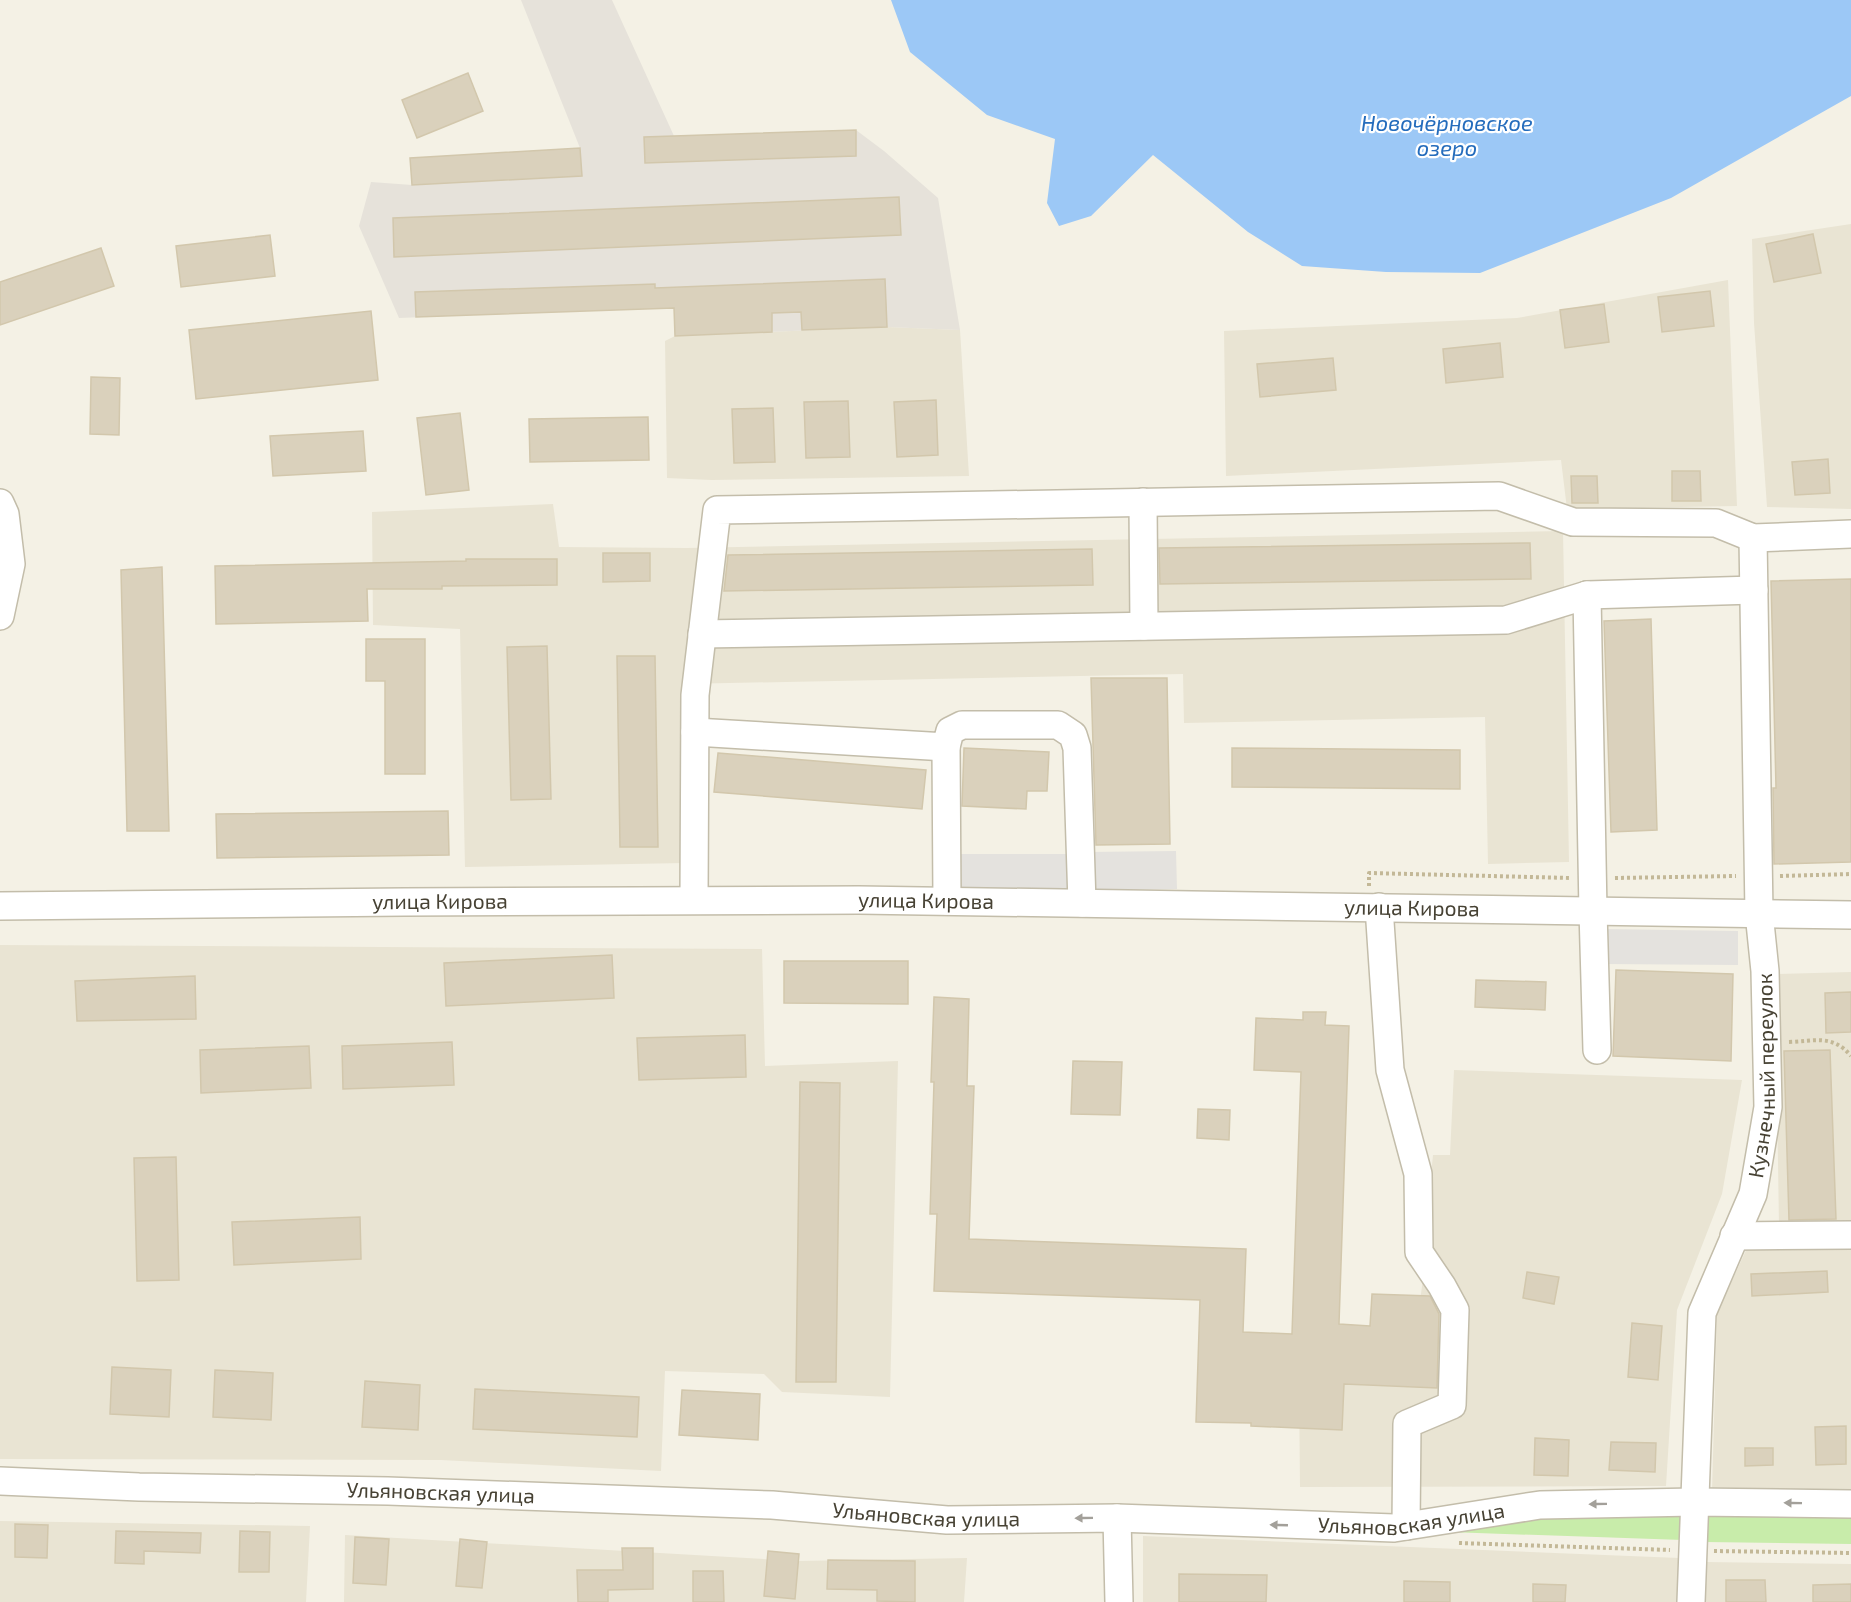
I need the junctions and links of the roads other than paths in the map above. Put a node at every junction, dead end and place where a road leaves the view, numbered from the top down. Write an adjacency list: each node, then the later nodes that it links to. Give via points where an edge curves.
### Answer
1 (0, 502): 7 (street, via 11,564)
2 (1143, 502): 4 (street, via 1499,496 1573,522 1716,523); 8 (street); 9 (street, via 717,510)
3 (1851, 534): 4 (street)
4 (1754, 538): 5 (street, Кузнечный переулок)
5 (1754, 590): 6 (street); 18 (street, Кузнечный переулок)
6 (1587, 595): 8 (street, via 1506,620); 17 (street)
7 (0, 616)
8 (1144, 626): 9 (street)
9 (702, 634): 10 (street)
10 (695, 732): 11 (street); 12 (street)
11 (946, 747): 13 (street); 14 (street, via 950,731 962,725 1058,725 1073,735 1077,748)
12 (694, 900): 13 (street, улица Кирова); 15 (street, улица Кирова)
13 (947, 901): 14 (street, улица Кирова)
14 (1082, 903): 16 (street, улица Кирова)
15 (0, 906)
16 (1379, 907): 17 (street, улица Кирова); 27 (street, via 1390,1070 1418,1174 1419,1252 1455,1310 1452,1405 1407,1424)
17 (1593, 911): 18 (street, улица Кирова); 20 (street)
18 (1759, 913): 19 (street, улица Кирова); 22 (street, Кузнечный переулок, via 1765,971 1768,1107 1753,1194)
19 (1851, 915)
20 (1597, 1050)
21 (1851, 1235): 22 (street)
22 (1734, 1236): 24 (street, Кузнечный переулок, via 1702,1313)
23 (0, 1481): 26 (street, Ульяновская улица, one-way to 23, via 947,1520 772,1505)
24 (1694, 1502): 25 (street, Ульяновская улица, one-way to 24); 27 (street, Ульяновская улица, one-way to 27, via 1540,1504); 29 (street, Кузнечный переулок)
25 (1851, 1504)
26 (1117, 1518): 27 (street, Ульяновская улица, one-way to 26); 28 (street)
27 (1406, 1527)
28 (1119, 1602)
29 (1690, 1602)

